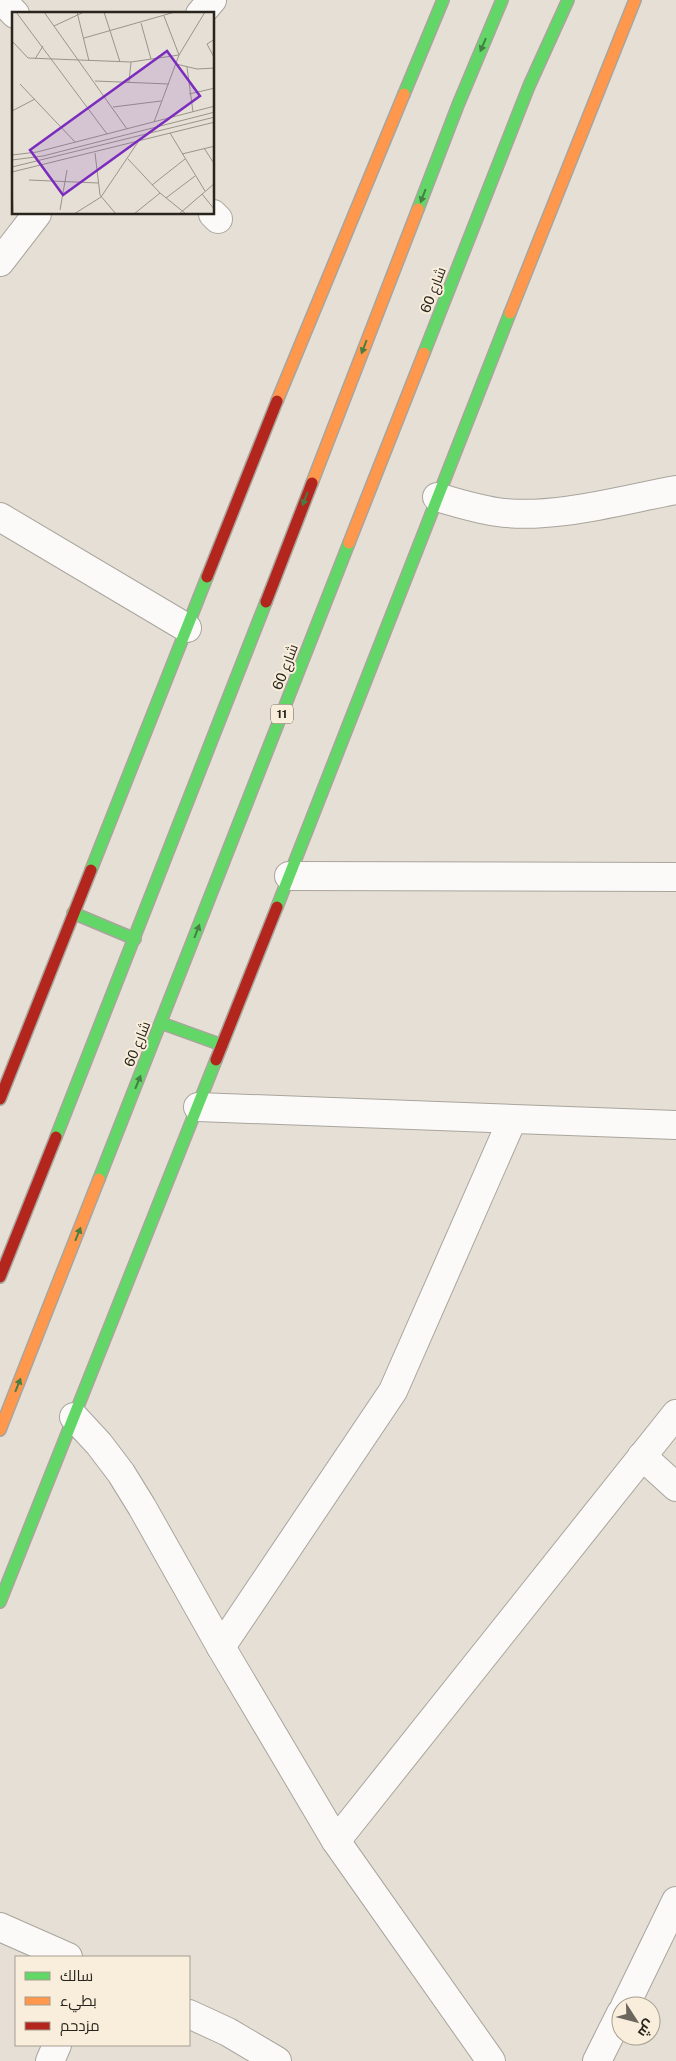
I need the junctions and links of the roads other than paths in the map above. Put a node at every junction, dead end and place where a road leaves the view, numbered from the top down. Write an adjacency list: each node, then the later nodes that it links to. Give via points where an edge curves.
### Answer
1 (2, 0): 7 (street)
2 (212, 0): 8 (street)
3 (443, 0): 14 (main road)
4 (502, 0): 18 (main road, one-way to 18, via 458,104)
5 (568, 0): 19 (main road, شارع 60 / 11, one-way to 5, via 529,86)
6 (635, 0): 12 (main road)
7 (13, 12)
8 (202, 12)
9 (37, 215): 10 (street)
10 (0, 262)
11 (676, 490): 12 (street, via 530,514 467,507)
12 (437, 497): 15 (main road)
13 (0, 517): 14 (street)
14 (187, 628): 17 (main road)
15 (288, 876): 16 (street); 20 (main road)
16 (676, 878)
17 (73, 913): 18 (main road); 21 (main road)
18 (135, 939): 25 (main road)
19 (161, 1023): 20 (main road); 28 (main road, شارع 60 / 11, one-way to 19)
20 (222, 1045): 22 (main road)
21 (0, 1099)
22 (198, 1107): 23 (street); 27 (main road)
23 (512, 1120): 24 (street); 32 (street, via 393,1391)
24 (676, 1125)
25 (0, 1277)
26 (676, 1414): 29 (street)
27 (74, 1417): 31 (main road); 32 (street, via 121,1473)
28 (0, 1430)
29 (642, 1456): 30 (street); 33 (street)
30 (676, 1487)
31 (0, 1602)
32 (221, 1647): 33 (street)
33 (336, 1841): 41 (street)
34 (676, 1901): 37 (street)
35 (0, 1927): 36 (street)
36 (66, 1956)
37 (629, 1996)
38 (190, 2014): 43 (street)
39 (611, 2034): 44 (street)
40 (56, 2046): 42 (street)
41 (482, 2058)
42 (50, 2061)
43 (277, 2061)
44 (598, 2061)

